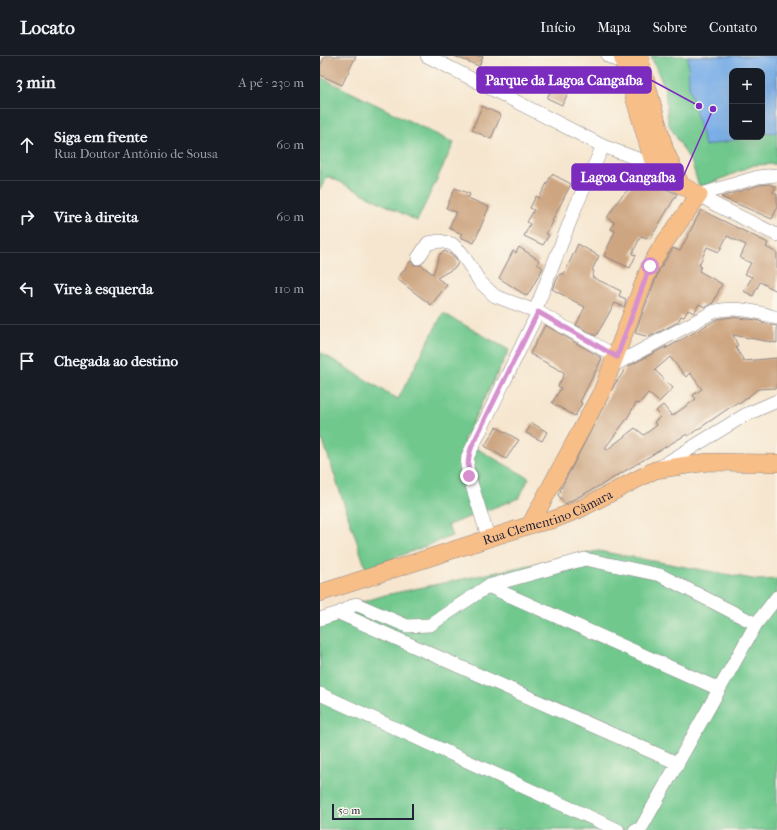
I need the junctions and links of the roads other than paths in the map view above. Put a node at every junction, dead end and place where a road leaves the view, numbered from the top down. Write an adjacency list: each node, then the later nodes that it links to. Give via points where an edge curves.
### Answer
1 (427, 56): 5 (street)
2 (608, 56): 4 (street)
3 (639, 56): 8 (main road, via 665,150)
4 (623, 60): 6 (main road)
5 (603, 146): 6 (street); 12 (street, via 576,206 537,306)
6 (654, 165): 8 (main road, via 665,176)
7 (777, 175): 9 (street, via 758,177)
8 (681, 185): 9 (main road)
9 (699, 195): 10 (street); 14 (main road, via 650,266)
10 (777, 235)
11 (418, 258): 12 (street, via 428,243 440,241 452,244 461,252 480,282 495,296)
12 (538, 312): 14 (street); 19 (street, via 468,456 469,476)
13 (777, 318): 14 (street, via 744,309 715,311)
14 (615, 361): 18 (main road, via 568,457)
15 (777, 401): 17 (street, via 745,415)
16 (777, 463): 17 (main road, Rua Clementino Câmara, via 708,462)
17 (655, 470): 18 (main road, Rua Clementino Câmara, via 578,510)
18 (530, 525): 19 (main road, Rua Clementino Câmara)
19 (489, 540): 21 (main road, Rua Clementino Câmara)
20 (488, 586): 23 (street, via 430,625 407,626 356,604); 25 (street, via 585,559 660,575); 26 (street)
21 (320, 593)
22 (777, 597): 25 (street)
23 (340, 614): 24 (street); 28 (street)
24 (320, 619)
25 (756, 624): 26 (street)
26 (719, 689): 28 (street)
27 (320, 694): 29 (street)
28 (677, 763): 30 (street, via 640,830)
29 (618, 830)
30 (635, 830)

